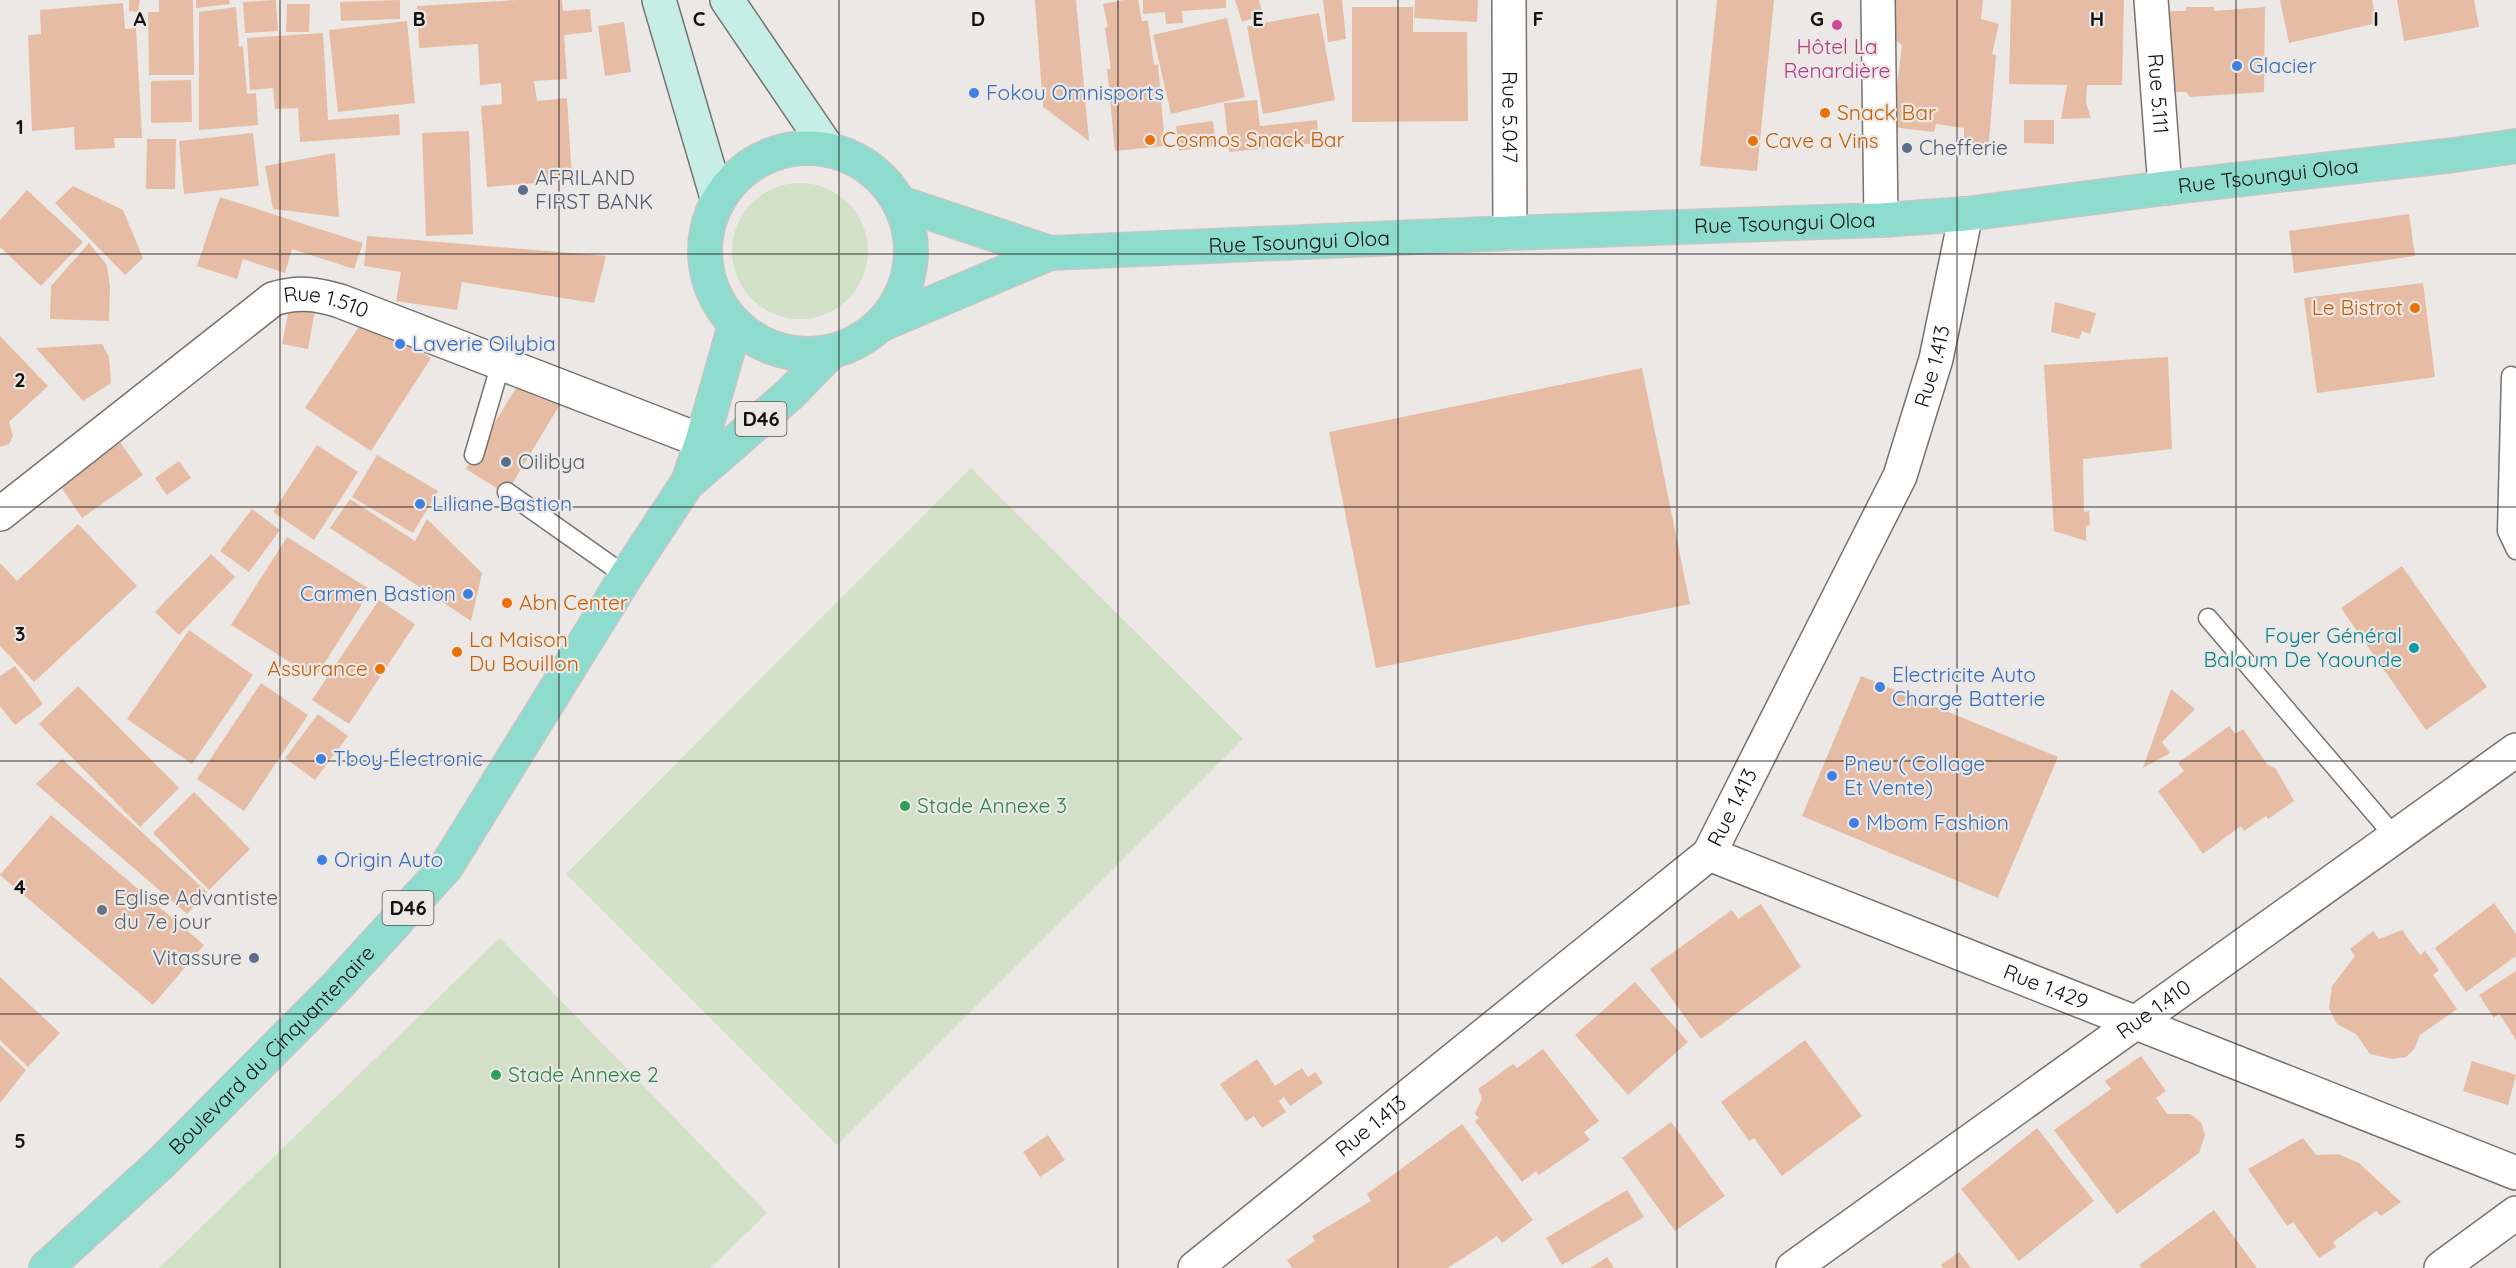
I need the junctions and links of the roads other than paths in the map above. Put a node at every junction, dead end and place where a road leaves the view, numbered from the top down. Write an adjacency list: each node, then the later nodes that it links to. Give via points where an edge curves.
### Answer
1 (659, 0): 9 (main road)
2 (727, 0): 7 (main road)
3 (1509, 0): 13 (street, Rue 5.047)
4 (1878, 0): 12 (street)
5 (2151, 0): 8 (street, Rue 5.111)
6 (2516, 146): 8 (main road, Rue Tsoungui Oloa)
7 (829, 150): 9 (main road, via 796,149 765,158 738,176); 10 (main road, via 857,160 881,178)
8 (2165, 188): 11 (main road, Rue Tsoungui Oloa)
9 (718, 201): 15 (main road, via 710,219 704,257 714,294)
10 (900, 203): 14 (main road); 16 (main road, via 910,234 910,267 900,299)
11 (1966, 214): 12 (main road, Rue Tsoungui Oloa); 30 (street, Rue 1.413, via 1936,359 1900,476)
12 (1881, 220): 13 (main road, Rue Tsoungui Oloa)
13 (1510, 233): 14 (main road, Rue Tsoungui Oloa)
14 (1050, 253): 16 (main road)
15 (735, 325): 17 (main road, via 764,345 797,354); 20 (main road, D46)
16 (880, 325): 17 (main road, via 857,342)
17 (831, 352): 22 (main road, D46, via 790,394)
18 (501, 363): 20 (street, Rue 1.510); 21 (lane); 24 (street, Rue 1.510, via 340,301 315,294 290,293 273,298)
19 (2511, 376): 25 (lane, via 2507,531)
20 (702, 441): 22 (main road, D46)
21 (474, 455)
22 (688, 482): 26 (main road, Boulevard du Cinquantenaire / D46)
23 (507, 492): 26 (lane)
24 (0, 514)
25 (2516, 550)
26 (626, 576): 34 (main road, Boulevard du Cinquantenaire / D46, via 446,867 321,1003 161,1163)
27 (2208, 618): 29 (lane)
28 (2516, 750): 29 (street, Rue 1.410)
29 (2395, 837): 31 (street, Rue 1.410)
30 (1709, 854): 31 (street, Rue 1.429); 35 (street, Rue 1.413)
31 (2136, 1022): 32 (street, Rue 1.429); 36 (street, Rue 1.410)
32 (2516, 1173)
33 (2516, 1213): 37 (street)
34 (46, 1268)
35 (1195, 1268)
36 (1793, 1268)
37 (2440, 1268)

